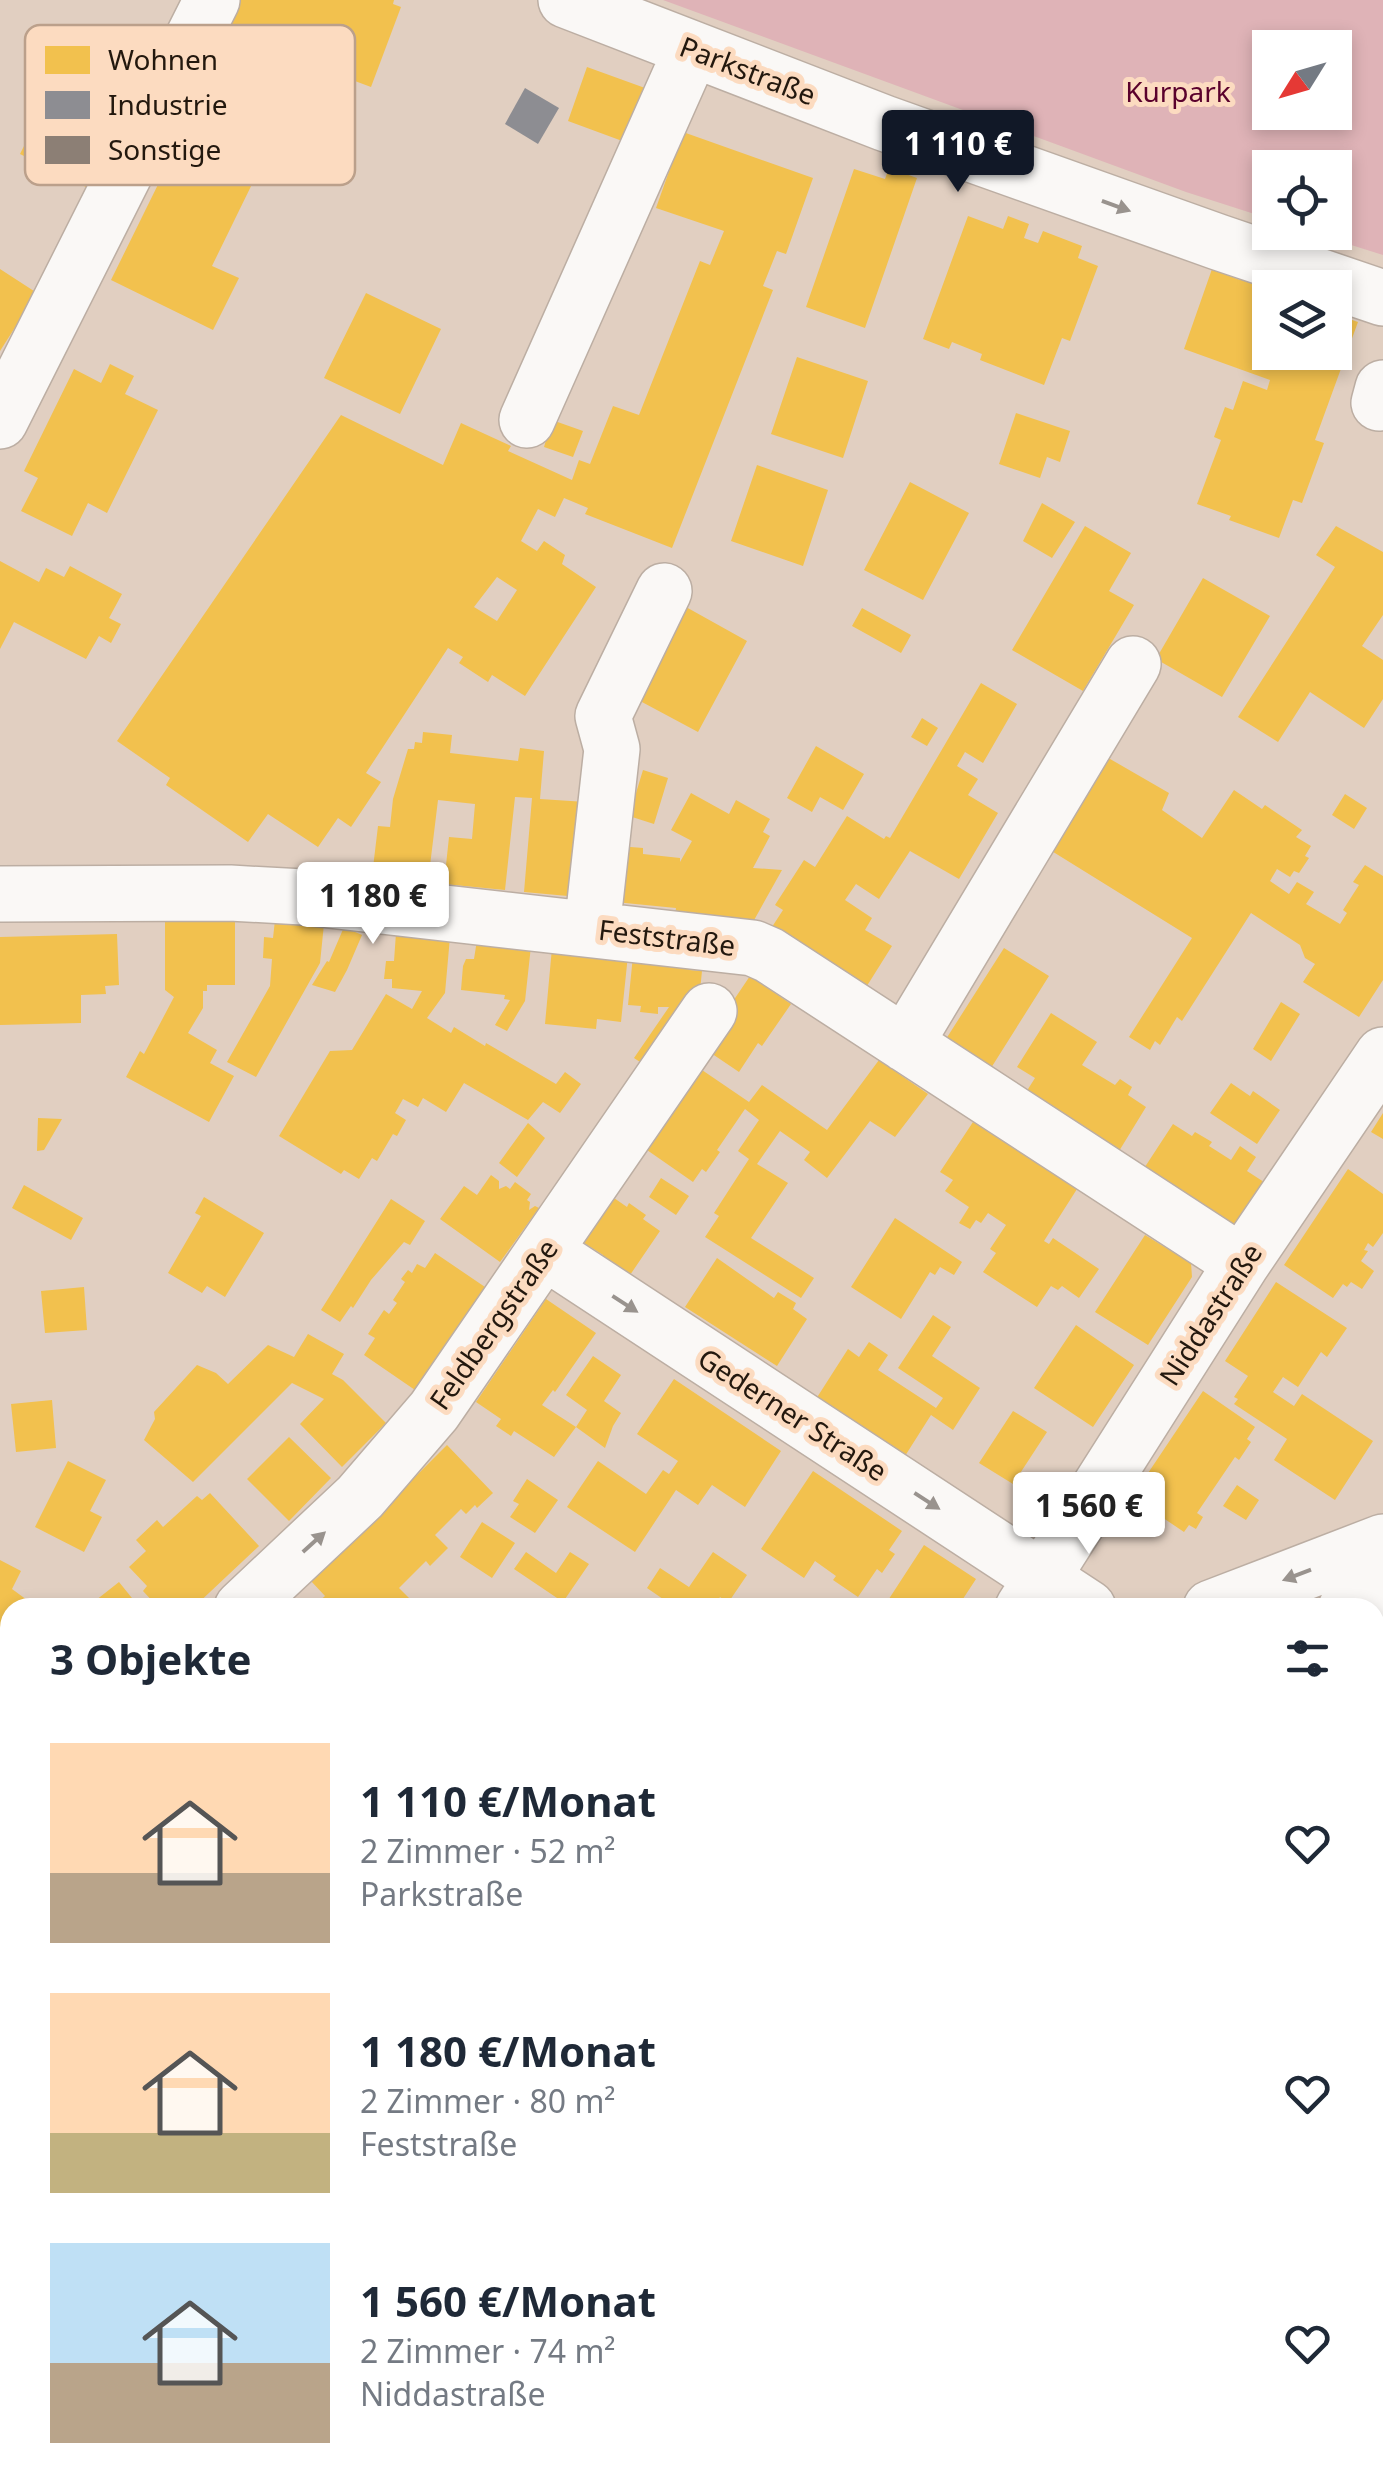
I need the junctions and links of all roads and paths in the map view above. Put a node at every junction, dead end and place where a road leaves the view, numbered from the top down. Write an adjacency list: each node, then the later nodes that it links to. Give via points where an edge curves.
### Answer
1 (212, 0): 3 (street)
2 (566, 0): 4 (street, Parkstraße)
3 (199, 25)
4 (692, 49): 6 (street, Parkstraße, one-way to 6); 7 (street)
5 (119, 185): 8 (street)
6 (1383, 298)
7 (527, 420)
8 (0, 421)
9 (664, 591): 12 (street, via 603,716 612,749)
10 (1132, 664): 14 (street)
11 (0, 894): 12 (street, Feststraße, via 267,895)
12 (592, 928): 14 (street, Feststraße, via 753,948)
13 (709, 1011): 16 (street, Feldbergstraße)
14 (906, 1044): 17 (street, Feststraße)
15 (1383, 1054): 17 (street, Niddastraße)
16 (544, 1251): 19 (street, Gederner Straße, one-way to 19); 20 (street, Feldbergstraße, one-way to 16, via 398,1454)
17 (1242, 1263): 19 (street, Niddastraße)
18 (1383, 1542): 21 (street, one-way to 21)
19 (1033, 1592)
20 (253, 1598)
21 (1237, 1598)

